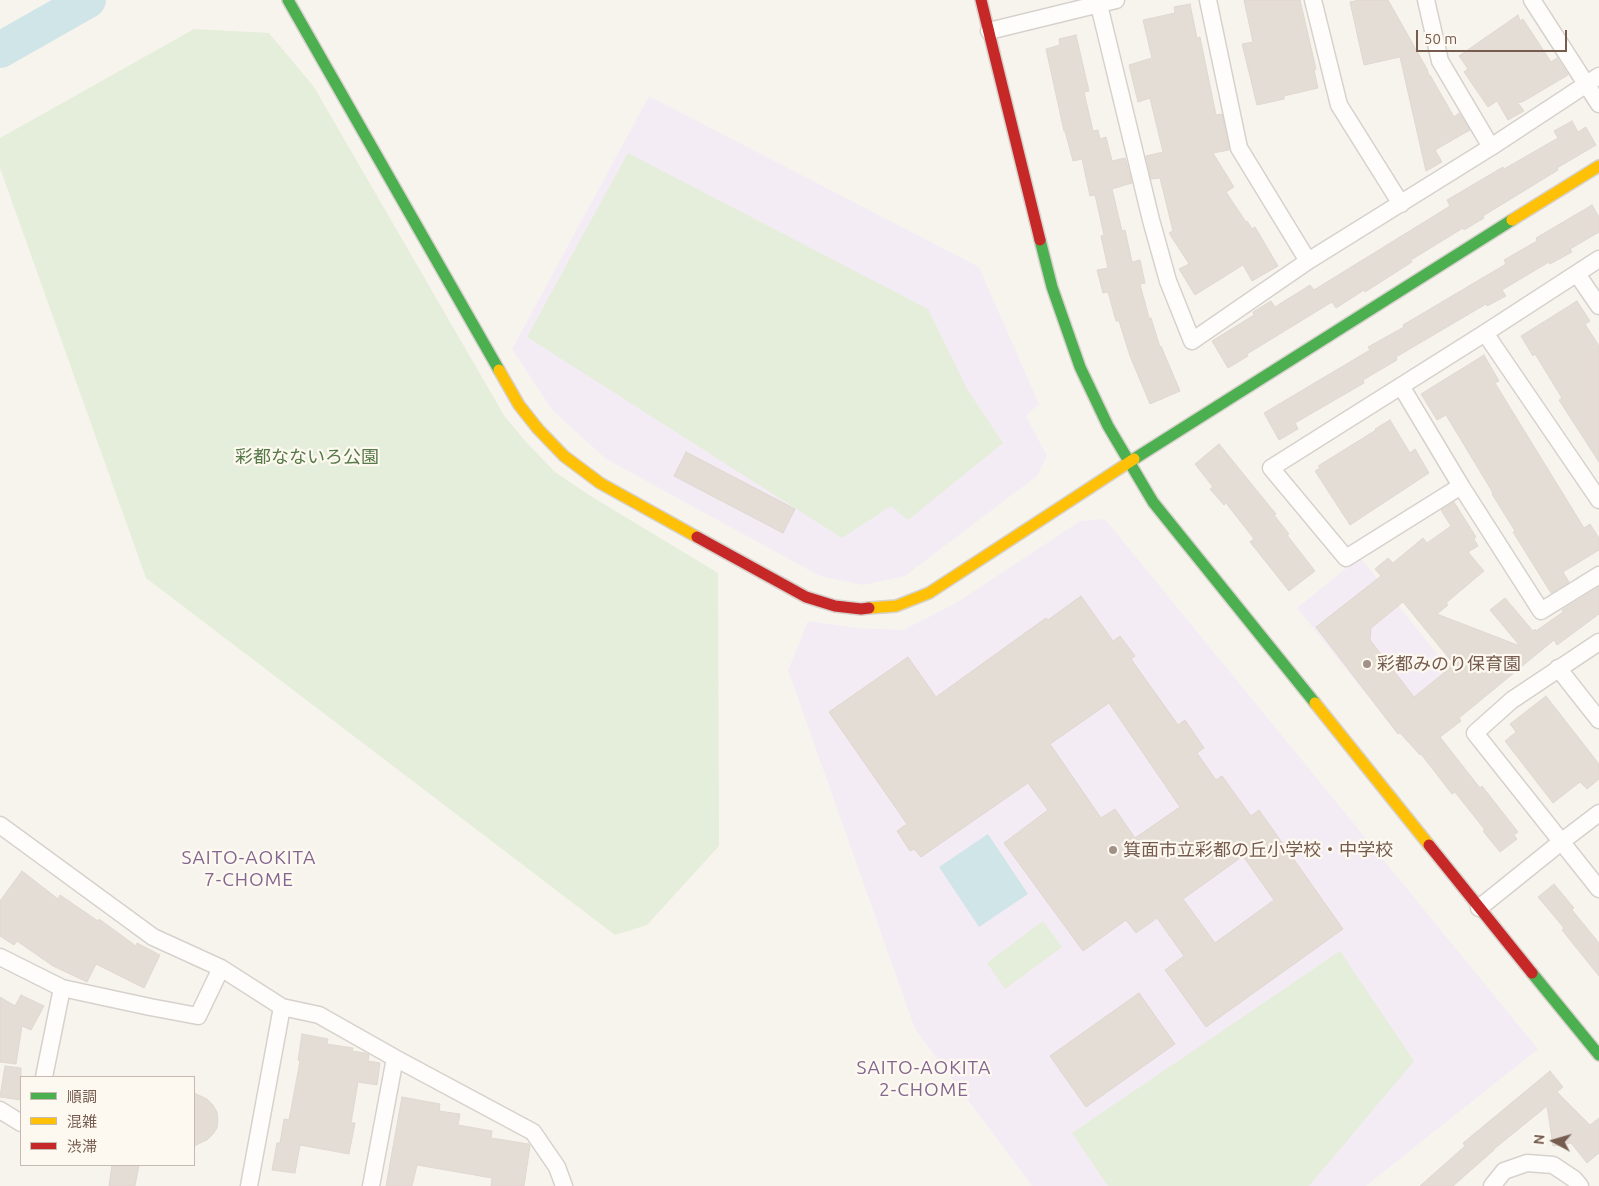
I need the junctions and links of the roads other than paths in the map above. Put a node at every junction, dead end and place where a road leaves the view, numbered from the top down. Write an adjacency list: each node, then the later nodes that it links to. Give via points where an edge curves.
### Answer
1 (981, 0): 9 (street)
2 (1116, 0): 8 (street)
3 (1208, 0): 16 (street, via 1239,148)
4 (1312, 0): 14 (street, via 1339,105)
5 (1426, 0): 12 (street, via 1440,61)
6 (1532, 0): 10 (street)
7 (288, 2): 21 (street, via 519,405 538,429 564,456 600,483 806,597 835,606 861,609 896,606 928,593)
8 (1099, 4): 9 (street); 16 (street, via 1151,220 1168,281 1192,341)
9 (989, 31): 21 (street, via 1052,287 1080,368 1108,426)
10 (1593, 80): 11 (street); 12 (street)
11 (1599, 104)
12 (1491, 147): 14 (street)
13 (1599, 166): 21 (street)
14 (1401, 204): 16 (street)
15 (1599, 259): 17 (street)
16 (1308, 261)
17 (1577, 274): 18 (street); 19 (street)
18 (1599, 306)
19 (1485, 333): 20 (street); 23 (street)
20 (1401, 386): 22 (street); 22 (street, via 1271,468 1346,558)
21 (1130, 462): 32 (street, via 1153,502)
22 (1461, 486): 24 (street, via 1541,611)
23 (1599, 500)
24 (1599, 575)
25 (1599, 642): 26 (street)
26 (1558, 668): 27 (street); 30 (street, via 1512,700 1475,733)
27 (1599, 720)
28 (1599, 813): 30 (street)
29 (0, 825): 34 (street, via 153,937)
30 (1561, 842): 31 (street); 32 (street)
31 (1599, 889)
32 (1479, 908): 37 (street)
33 (0, 957): 35 (street)
34 (222, 968): 35 (street, via 198,1016); 36 (street)
35 (62, 988): 39 (street)
36 (282, 1007): 38 (street, via 319,1015); 42 (street)
37 (1599, 1055)
38 (395, 1058): 43 (street); 44 (street, via 533,1132 557,1167)
39 (44, 1076)
40 (0, 1110): 41 (street)
41 (20, 1122)
42 (249, 1186)
43 (371, 1186)
44 (564, 1186)
45 (1492, 1186): 46 (street, via 1504,1171 1527,1164 1552,1165)
46 (1580, 1186)

